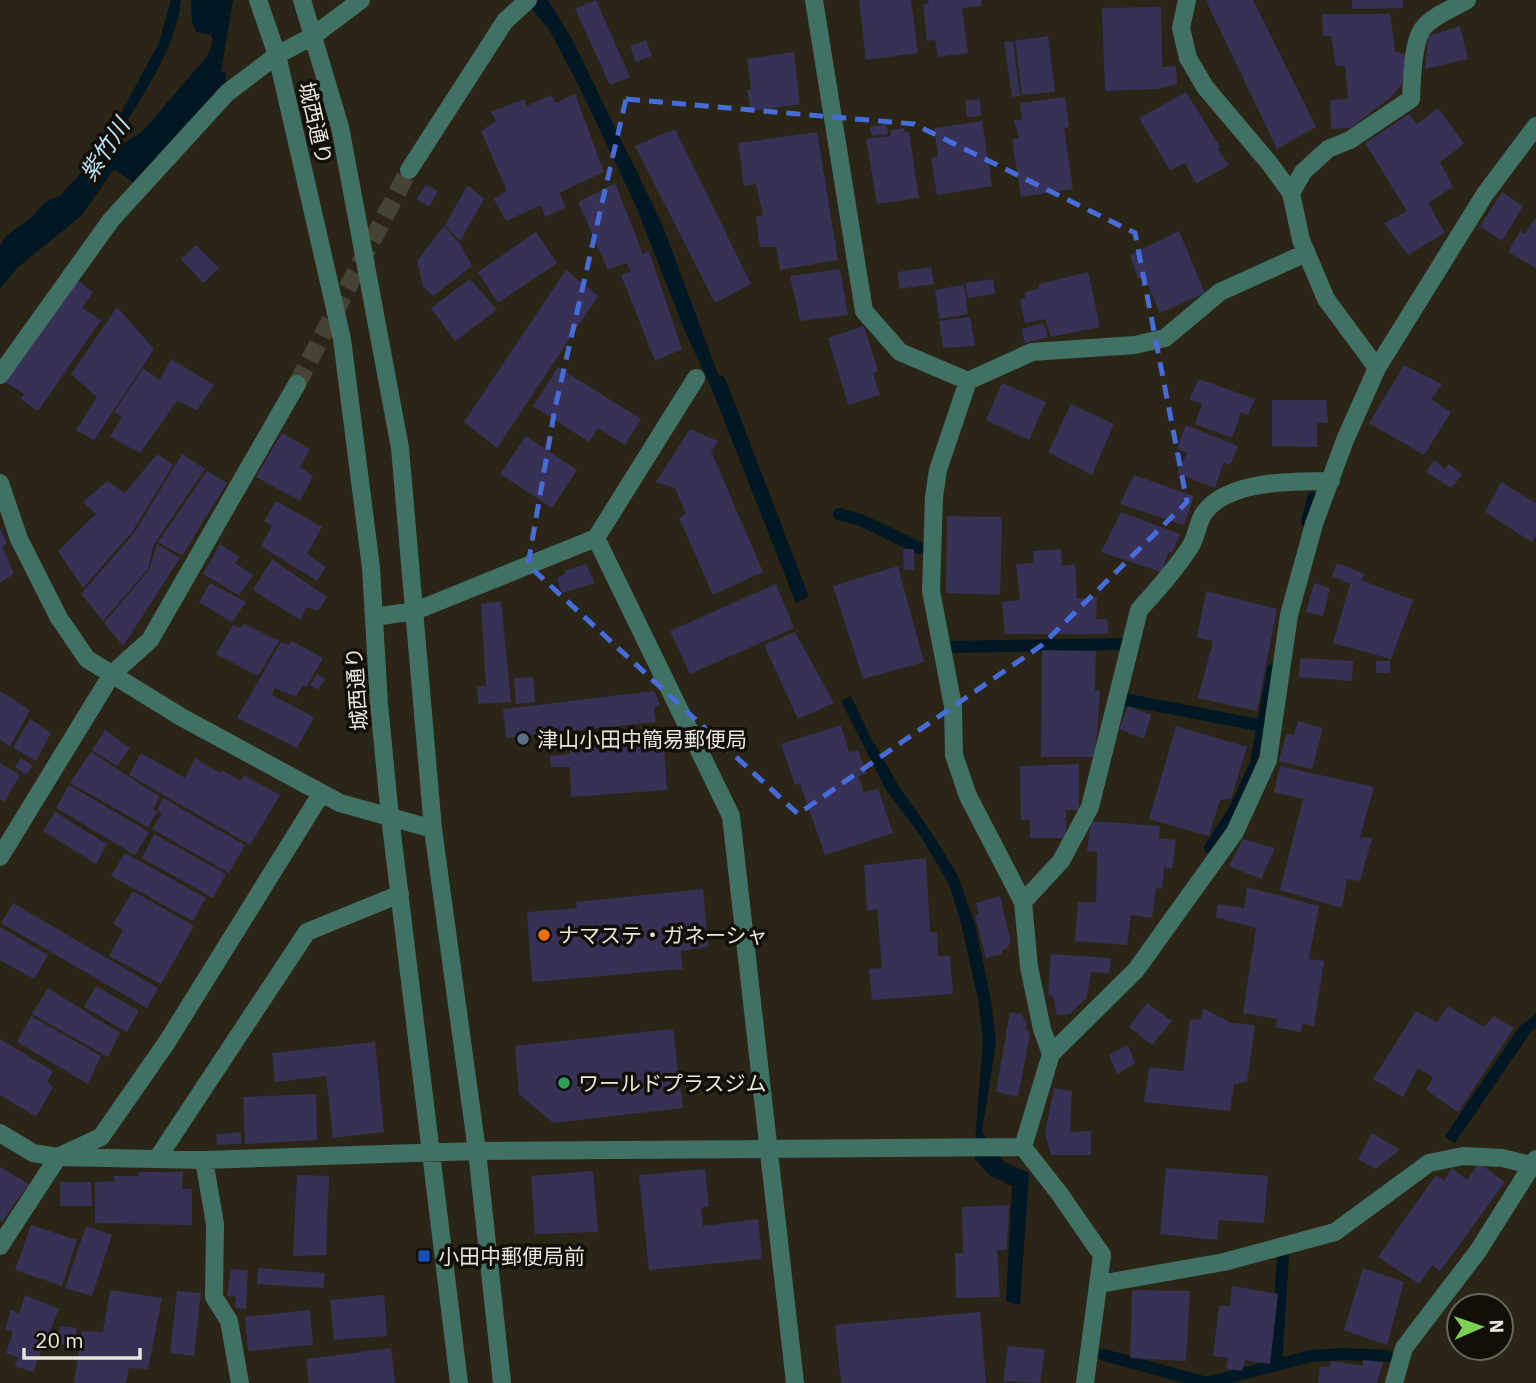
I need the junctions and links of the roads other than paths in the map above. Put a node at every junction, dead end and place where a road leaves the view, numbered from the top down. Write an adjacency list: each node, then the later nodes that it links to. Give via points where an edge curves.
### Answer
1 (258, 0): 9 (street, 城西通り)
2 (302, 0): 8 (street, 城西通り)
3 (361, 0): 8 (street)
4 (528, 0): 11 (street, via 505,21)
5 (814, 0): 17 (street, via 864,311 900,352)
6 (1187, 0): 12 (street, via 1181,29 1188,58 1205,87)
7 (1467, 0): 12 (street, via 1420,31 1411,99 1350,140 1328,149 1303,172)
8 (313, 36): 9 (street); 22 (street, 城西通り, via 340,127 400,448)
9 (277, 55): 15 (street, via 227,93 110,220); 23 (street, 城西通り, via 342,339)
10 (1536, 126): 14 (street, via 1485,194)
11 (410, 170)
12 (1291, 193): 13 (street)
13 (1306, 253): 14 (street, via 1326,299); 17 (street, via 1220,292 1165,338 1135,345 1032,352)
14 (1377, 368): 19 (street)
15 (0, 375)
16 (696, 378): 21 (street)
17 (968, 382): 30 (street, via 934,497 930,591 953,706 954,755 968,796)
18 (298, 384): 24 (street, via 150,640)
19 (1331, 481): 30 (street, via 1274,482 1229,493 1205,512 1192,545 1139,610 1090,807 1061,861); 31 (street, via 1289,615 1268,760 1235,832 1136,970)
20 (0, 484): 24 (street, via 19,539 59,618 87,659)
21 (596, 538): 22 (street); 34 (street, via 731,816)
22 (415, 611): 23 (street); 27 (street, 城西通り)
23 (374, 617): 26 (street, 城西通り)
24 (112, 674): 25 (street); 28 (street)
25 (321, 794): 26 (street); 37 (street, via 167,1042 101,1137)
26 (390, 817): 27 (street); 29 (street, 城西通り)
27 (433, 829): 35 (street, 城西通り)
28 (0, 857)
29 (400, 894): 36 (street, 城西通り); 38 (street, via 307,932)
30 (1023, 902): 31 (street, via 1029,967)
31 (1051, 1054): 33 (street)
32 (0, 1133): 37 (street, via 33,1153)
33 (1023, 1147): 34 (street); 42 (street, via 1102,1255)
34 (769, 1150): 35 (street); 46 (street)
35 (477, 1152): 36 (street); 45 (street, 城西通り)
36 (432, 1153): 39 (street); 44 (street, 城西通り)
37 (58, 1157): 38 (street); 41 (street)
38 (157, 1159): 39 (street)
39 (204, 1160): 43 (street, via 215,1224 214,1297 229,1321)
40 (1534, 1162): 42 (street, via 1463,1156 1429,1163 1335,1232 1224,1262); 48 (street, via 1478,1251 1404,1348)
41 (0, 1246)
42 (1100, 1284): 47 (street)
43 (240, 1383)
44 (459, 1383)
45 (502, 1383)
46 (795, 1383)
47 (1085, 1383)
48 (1394, 1383)

